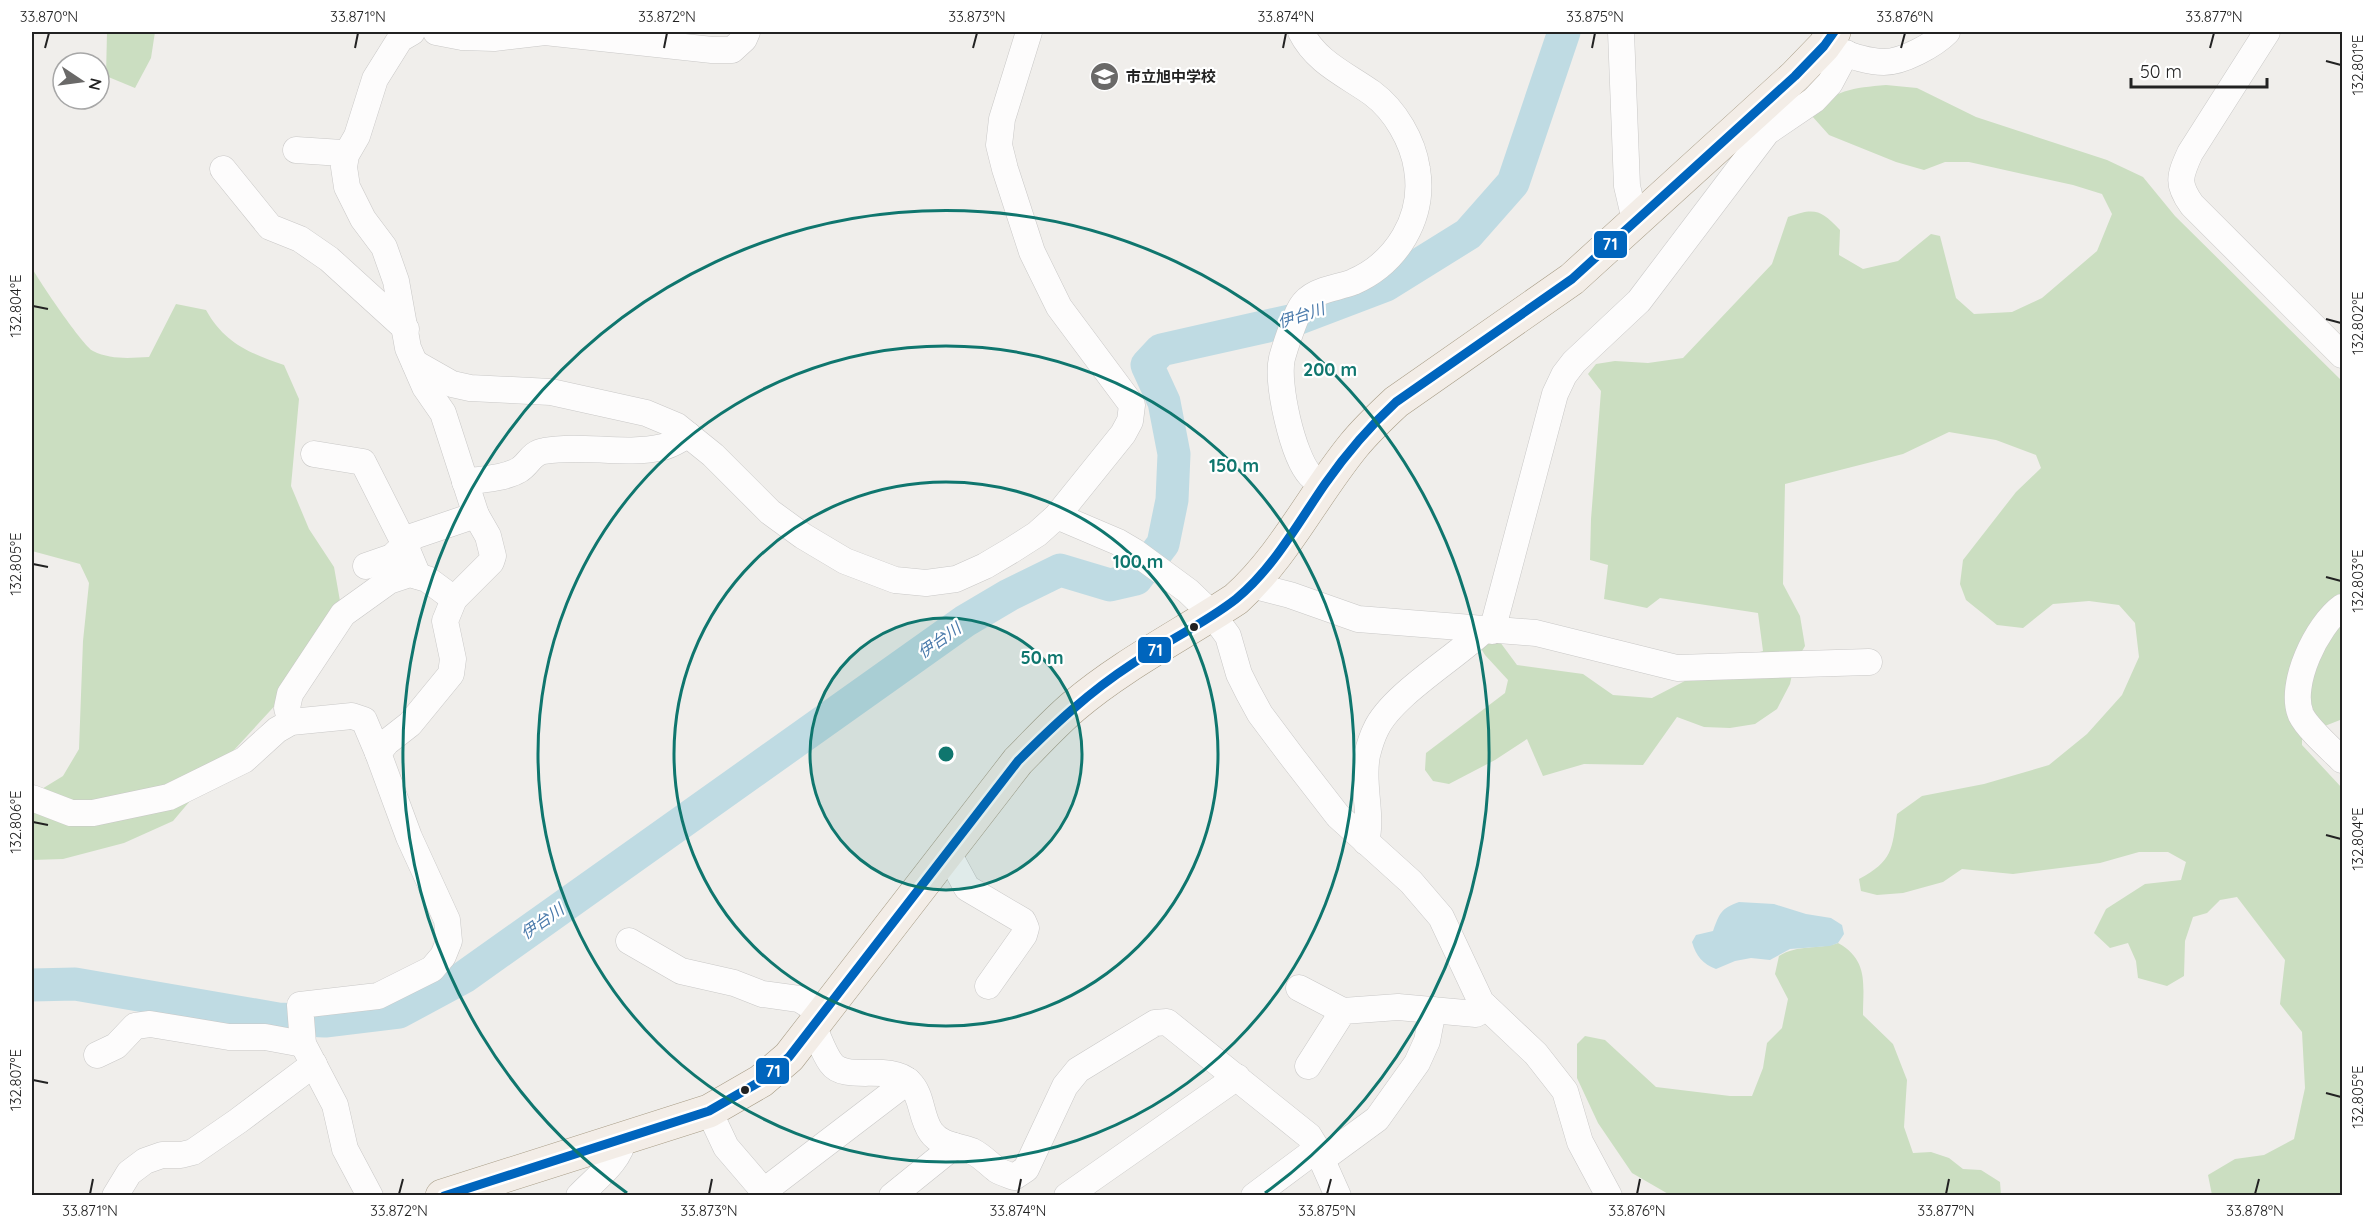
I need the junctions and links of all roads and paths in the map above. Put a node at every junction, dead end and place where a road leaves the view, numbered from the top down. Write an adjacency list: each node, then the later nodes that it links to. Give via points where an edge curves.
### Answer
1 (412, 32): 10 (street, via 400,39 375,79 357,136)
2 (436, 32): 3 (street, via 494,38 545,32 732,50)
3 (747, 32)
4 (1029, 32): 22 (street, via 1002,119 999,145 1005,170 1032,252 1059,308 1132,405 1123,434)
5 (1301, 32): 20 (street, via 1329,66 1392,111 1418,168 1419,199 1397,249 1377,270 1351,283 1319,291 1302,306 1282,359 1290,431 1303,465 1311,477)
6 (1621, 32): 13 (street, via 1627,186)
7 (1947, 32): 9 (street, via 1911,55 1885,62)
8 (2267, 32): 15 (street, via 2190,153 2181,173 2182,190 2192,205)
9 (1835, 44): 13 (main road); 30 (street, via 1830,83 1814,100 1767,132 1639,301 1564,375 1555,394)
10 (340, 148): 11 (street); 14 (street, via 347,187 363,219 384,247)
11 (296, 150)
12 (224, 169): 14 (street, via 270,227 300,239 329,259)
13 (1635, 220): 20 (main road, via 1572,279 1396,402 1371,425)
14 (406, 329): 16 (street, via 408,348)
15 (2343, 355)
16 (416, 363): 17 (street, via 452,384 551,393 646,413); 19 (street, via 425,387 443,413)
17 (688, 435): 19 (street, via 665,447 630,451 541,451 510,474); 22 (street, via 770,512 803,536 845,561 895,580 926,583 956,579 1012,550)
18 (314, 454): 23 (street, via 363,462)
19 (465, 482): 21 (street)
20 (1326, 485): 26 (main road)
21 (476, 515): 23 (street, via 414,536); 27 (street, via 488,536 493,556)
22 (1057, 516): 29 (street, via 1135,552)
23 (405, 545): 24 (street, via 392,557); 25 (street)
24 (366, 566)
25 (418, 576): 27 (street); 32 (street, via 410,574 389,581 343,614 290,694 287,708)
26 (1251, 585): 29 (main road); 30 (street, via 1358,619)
27 (454, 599): 33 (street, via 445,621 453,658 451,674 410,724)
28 (2343, 607): 34 (street, via 2316,639 2304,662 2297,700 2302,717)
29 (1212, 614): 36 (street, via 1228,636 1239,674 1260,714 1338,816); 37 (main road, via 1075,705 1018,761)
30 (1488, 630): 31 (street, via 1536,633 1677,668); 36 (street, via 1392,706 1376,728 1367,757)
31 (1869, 662)
32 (291, 722): 33 (street, via 352,716 364,720); 35 (street, via 244,760 169,797 93,813 71,813)
33 (378, 753): 45 (street, via 409,837 447,920 449,941 432,969 378,996 300,1005)
34 (2343, 760)
35 (32, 798)
36 (1366, 842): 41 (street, via 1411,882 1441,917)
37 (946, 854): 39 (street, via 967,888 1023,921 1026,927); 44 (main road)
38 (628, 941): 44 (street, via 681,971 762,994 799,999)
39 (988, 986)
40 (1299, 988): 43 (street)
41 (1486, 1007): 42 (street, via 1476,1014); 63 (street, via 1536,1054 1565,1091 1580,1142)
42 (1433, 1010): 43 (street); 53 (street, via 1427,1041 1417,1063 1377,1119)
43 (1343, 1011): 47 (street)
44 (818, 1020): 49 (street, via 832,1065 841,1071 888,1072); 50 (main road, via 789,1057 761,1082)
45 (305, 1038): 46 (street, via 229,1037 150,1024 135,1026 116,1046); 56 (street, via 238,1121 193,1152 145,1161 129,1173); 57 (street, via 335,1105 345,1149)
46 (97, 1055)
47 (1308, 1066)
48 (1237, 1077): 52 (street, via 1167,1022 1155,1023 1078,1070 1065,1086 1026,1169 1014,1177 973,1152); 53 (street, via 1309,1136); 60 (street)
49 (908, 1081): 52 (street, via 918,1094 931,1132); 55 (street)
50 (710, 1112): 51 (main road); 55 (street, via 726,1147)
51 (624, 1137): 54 (street, via 617,1158); 58 (main road)
52 (954, 1146): 59 (street)
53 (1319, 1155): 61 (street); 62 (street)
54 (588, 1192)
55 (766, 1193)
56 (115, 1196)
57 (370, 1196)
58 (442, 1196)
59 (892, 1196)
60 (1067, 1196)
61 (1254, 1196)
62 (1338, 1196)
63 (1610, 1196)

